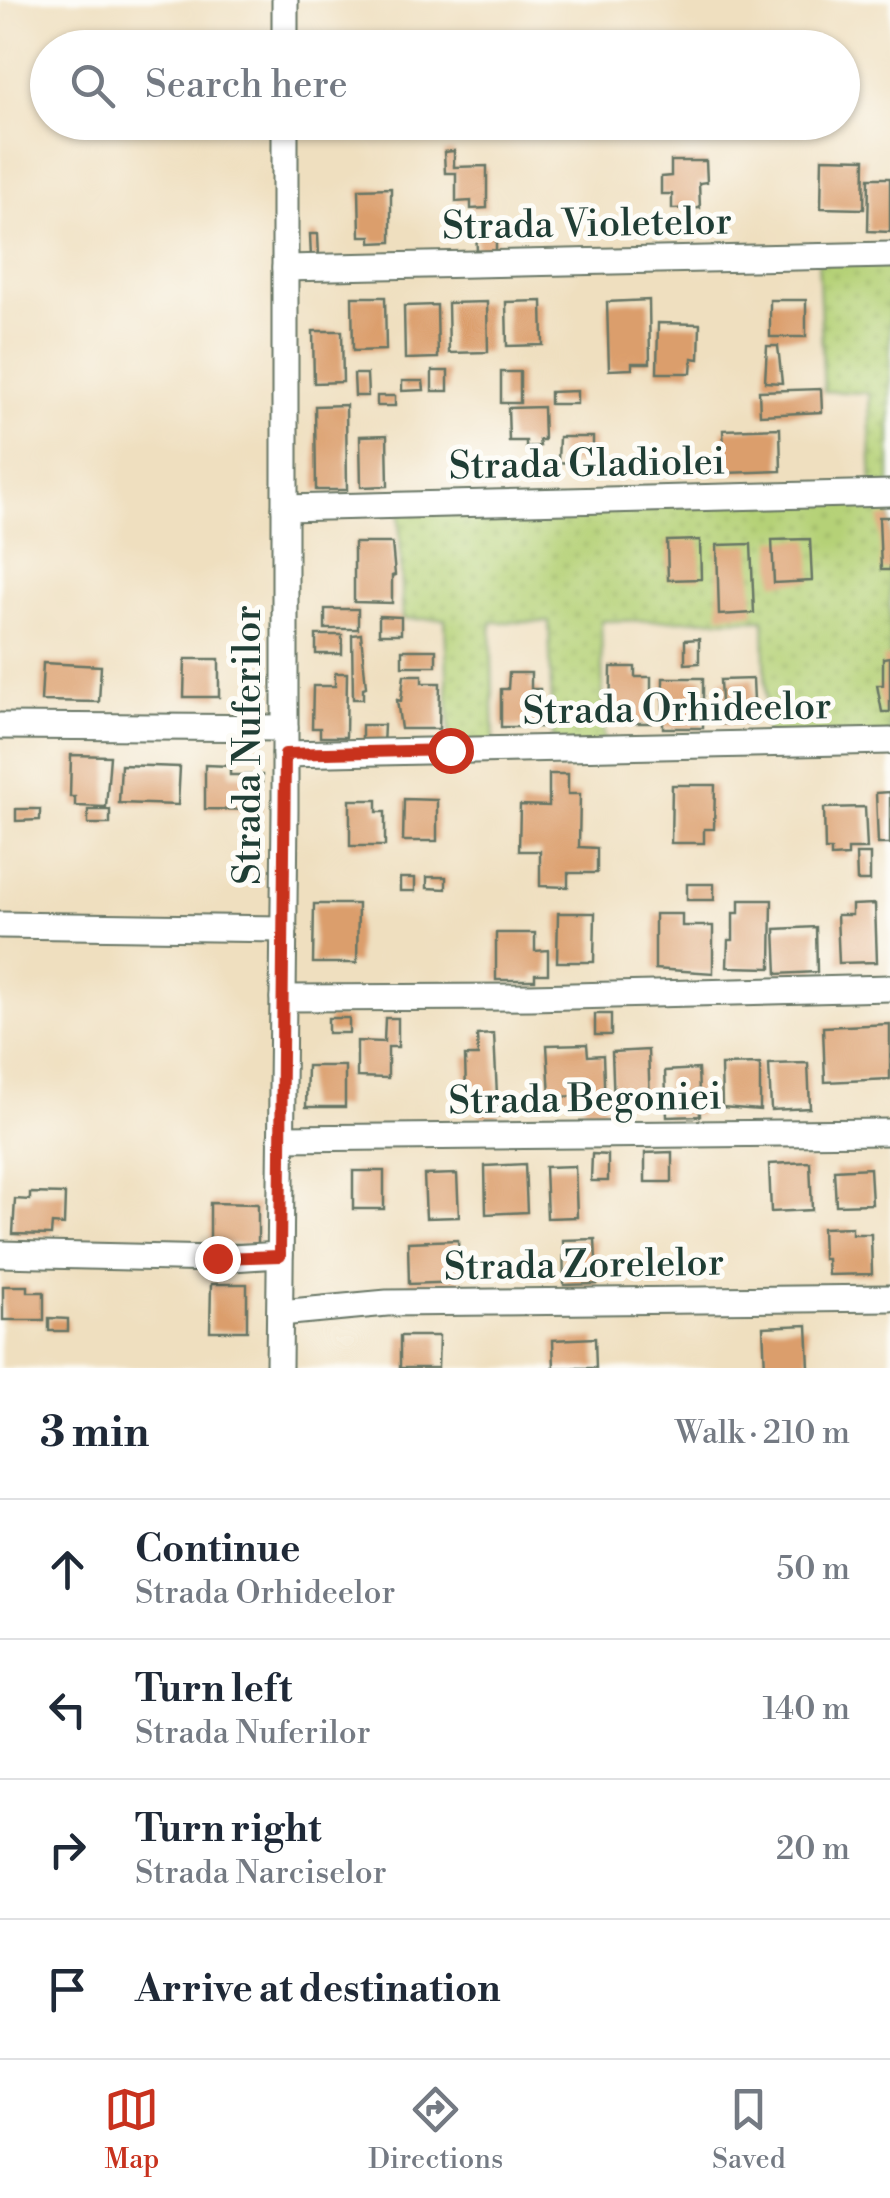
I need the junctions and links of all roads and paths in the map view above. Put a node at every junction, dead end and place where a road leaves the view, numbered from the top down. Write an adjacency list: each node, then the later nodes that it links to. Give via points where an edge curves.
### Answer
1 (285, 0): 2 (street)
2 (285, 30)
3 (285, 140): 5 (street, Strada Nuferilor)
4 (890, 256): 5 (street, Strada Violetelor)
5 (285, 268): 7 (street, Strada Nuferilor)
6 (890, 493): 7 (street, Strada Gladiolei)
7 (285, 508): 9 (street, Strada Nuferilor)
8 (0, 726): 9 (street)
9 (285, 728): 11 (street, Strada Nuferilor)
10 (890, 740): 11 (street, Strada Orhideelor)
11 (285, 754): 13 (street, Strada Nuferilor)
12 (0, 925): 13 (street)
13 (284, 929): 15 (street, Strada Nuferilor)
14 (890, 988): 15 (street)
15 (283, 998): 17 (street, Strada Nuferilor)
16 (890, 1132): 17 (street, Strada Begoniei)
17 (281, 1138): 19 (street, Strada Nuferilor)
18 (0, 1254): 19 (street)
19 (280, 1256): 21 (street, Strada Nuferilor)
20 (890, 1298): 21 (street, Strada Zorelelor, via 387,1303)
21 (280, 1313): 22 (street, Strada Nuferilor)
22 (278, 1368)

